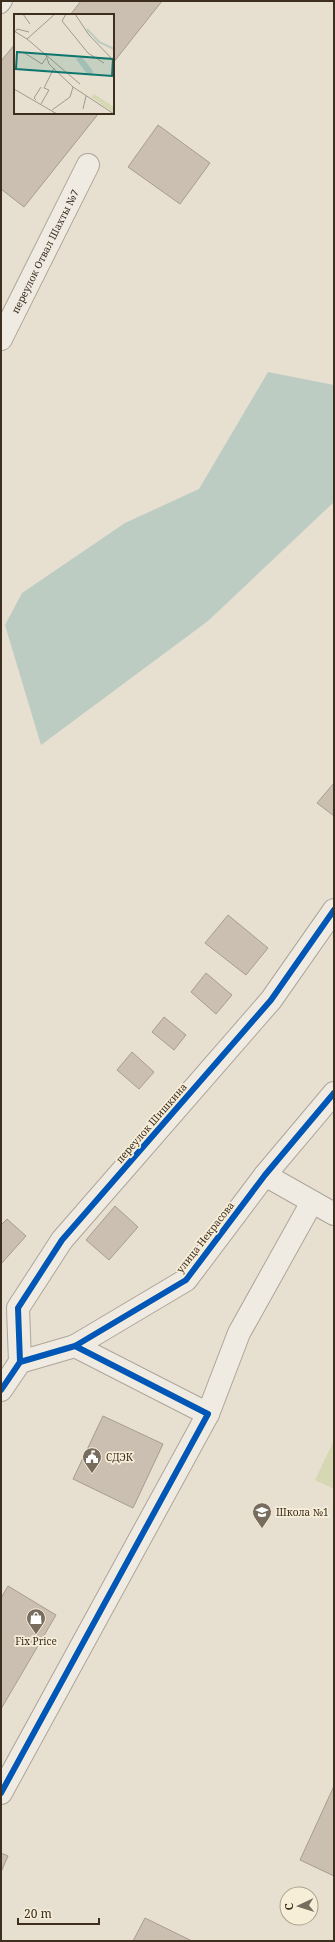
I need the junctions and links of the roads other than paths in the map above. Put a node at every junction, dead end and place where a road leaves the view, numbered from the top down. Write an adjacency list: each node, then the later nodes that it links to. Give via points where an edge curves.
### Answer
1 (4, 1): 2 (lane)
2 (1, 5)
3 (88, 165): 4 (street, переулок Отвал Шахты №7)
4 (1, 339)
5 (334, 910): 11 (street, переулок Шишкина, via 271,1000 62,1240 18,1308)
6 (334, 1093): 7 (street, улица Некрасова)
7 (265, 1175): 8 (street); 10 (street, улица Некрасова, via 186,1280)
8 (312, 1202): 9 (street); 13 (street, via 239,1333)
9 (334, 1214)
10 (75, 1346): 11 (street, улица Некрасова); 13 (street)
11 (20, 1362): 12 (street)
12 (1, 1390)
13 (208, 1414): 14 (street)
14 (1, 1793)

